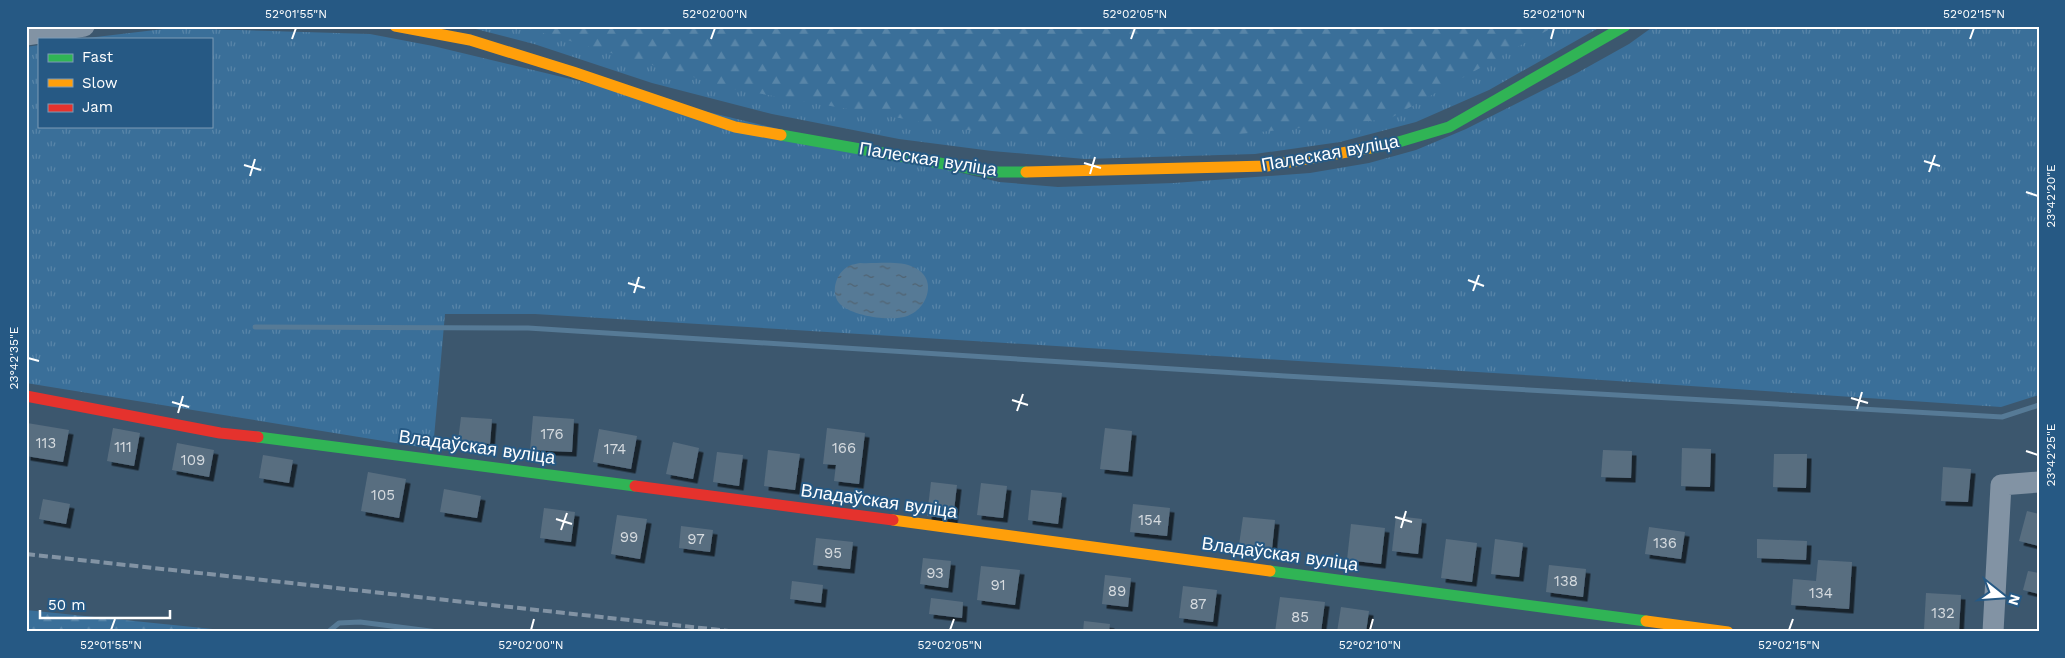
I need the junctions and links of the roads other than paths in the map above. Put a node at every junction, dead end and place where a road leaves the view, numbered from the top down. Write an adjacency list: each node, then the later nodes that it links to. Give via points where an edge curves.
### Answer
1 (84, 26): 4 (street)
2 (395, 26): 3 (street, Палеская вуліца, via 470,40 735,127 990,172 1267,166 1392,144 1449,127)
3 (1625, 26)
4 (51, 28): 5 (street)
5 (26, 34)
6 (26, 396): 8 (street, Владаўская вуліца, via 220,432)
7 (2039, 482): 9 (street, via 2001,486)
8 (1728, 632)
9 (1993, 632)

